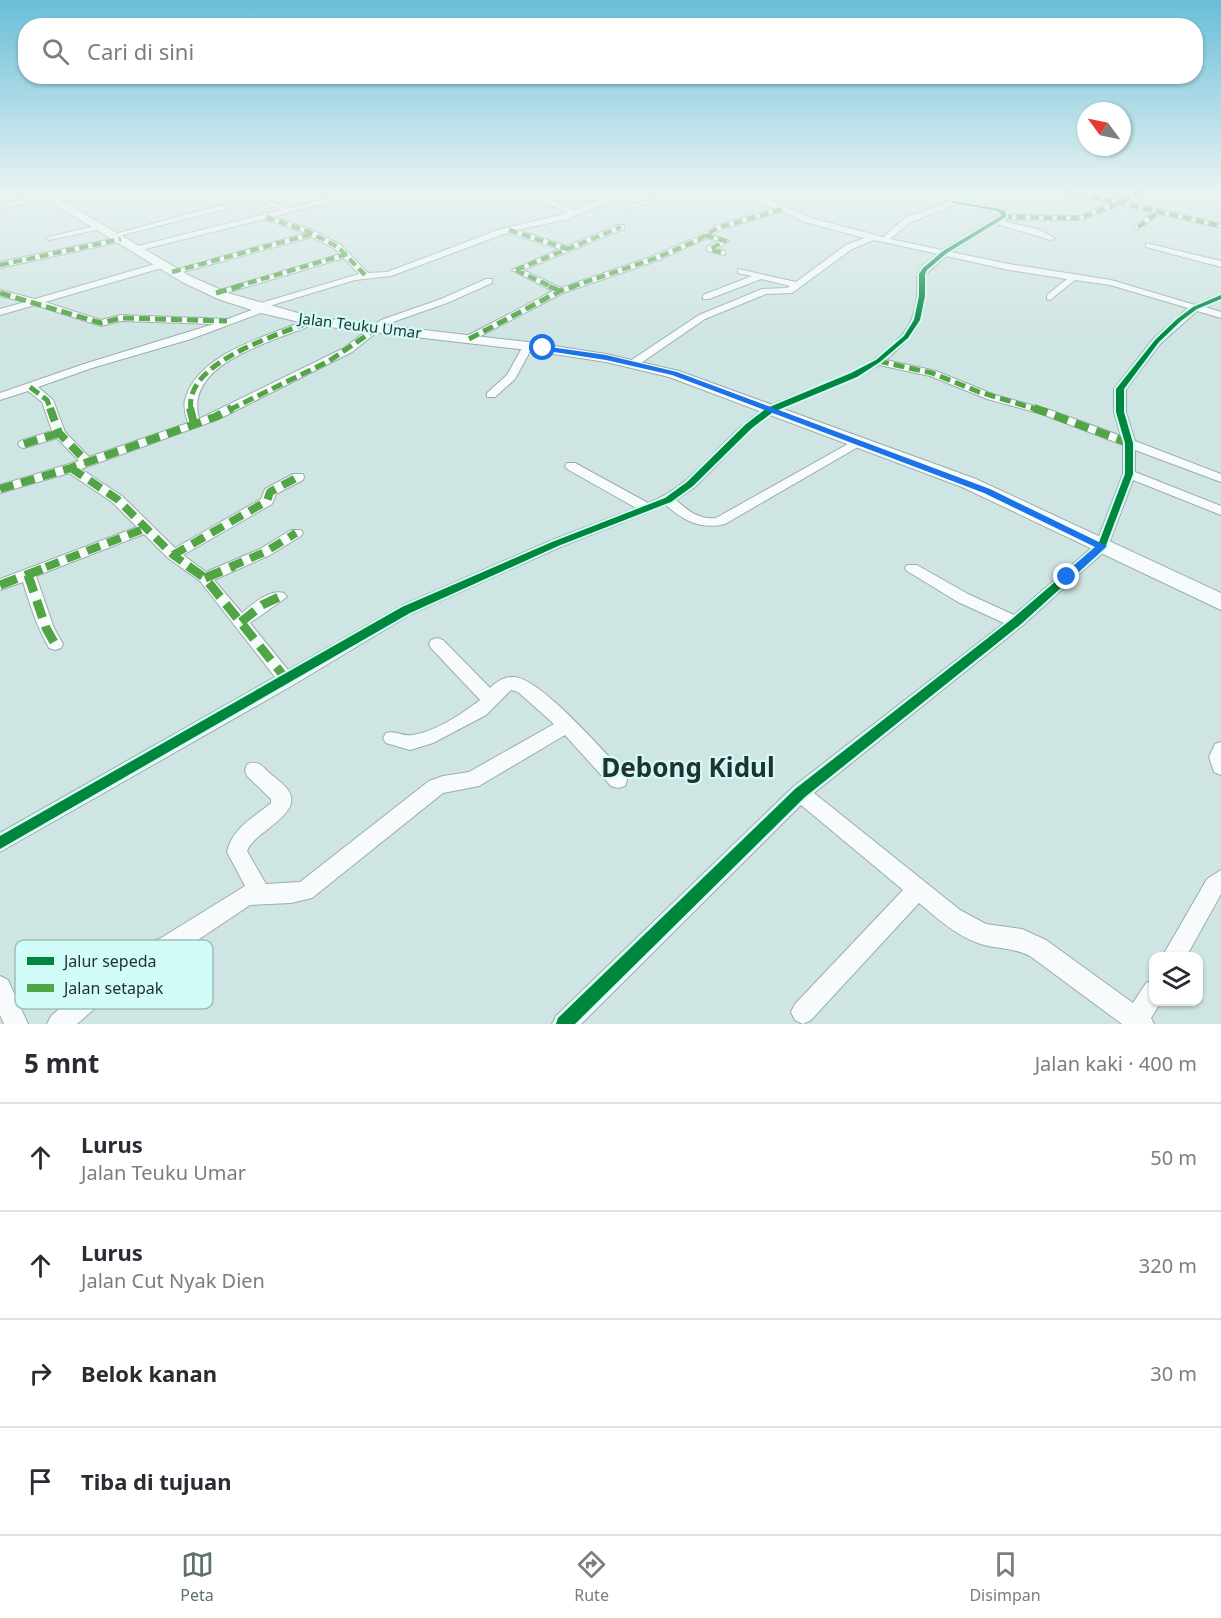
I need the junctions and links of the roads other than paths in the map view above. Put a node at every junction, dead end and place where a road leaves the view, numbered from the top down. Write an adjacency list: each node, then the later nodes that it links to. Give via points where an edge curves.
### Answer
1 (115, 238): 20 (street)
2 (119, 238): 14 (main road, Jalan Teuku Umar)
3 (182, 238): 14 (street)
4 (296, 238): 21 (street)
5 (319, 238): 18 (street)
6 (488, 238): 23 (street, via 388,274)
7 (533, 238): 15 (street)
8 (595, 238): 15 (street)
9 (699, 238): 28 (street, via 656,258)
10 (714, 238): 17 (street, via 725,241 710,249)
11 (879, 238): 16 (street); 27 (street, via 849,247)
12 (969, 238): 16 (street)
13 (1149, 244): 19 (street)
14 (137, 249): 21 (main road, Jalan Teuku Umar)
15 (568, 249): 28 (street, via 516,270)
16 (945, 252): 25 (street); 46 (street, via 922,274 917,320 906,337)
17 (722, 253)
18 (347, 254): 23 (street); 30 (street)
19 (1221, 264)
20 (0, 265)
21 (167, 268): 30 (main road, Jalan Teuku Umar); 34 (street)
22 (741, 271): 24 (street)
23 (365, 275): 35 (street)
24 (760, 276): 27 (street); 31 (street)
25 (1072, 277): 32 (street); 36 (street, via 1119,285)
26 (489, 281): 43 (street, via 390,319)
27 (797, 285): 40 (street, via 786,292 765,291)
28 (560, 291): 44 (street)
29 (0, 293): 34 (street)
30 (216, 293): 35 (main road, Jalan Teuku Umar)
31 (706, 297)
32 (1050, 297)
33 (1221, 297): 36 (street)
34 (36, 302): 37 (street); 41 (street, via 101,323 121,318)
35 (260, 308): 41 (street); 42 (main road, Jalan Teuku Umar)
36 (1195, 308): 38 (street); 55 (street, via 1156,341 1120,389 1120,412)
37 (0, 312)
38 (1221, 315)
39 (686, 317): 40 (street)
40 (697, 320): 47 (street)
41 (227, 321): 48 (street)
42 (312, 321): 43 (main road, Jalan Teuku Umar); 52 (street, via 243,349 211,368 189,404)
43 (376, 329): 44 (main road, Jalan Teuku Umar); 52 (street, via 329,361)
44 (469, 339): 45 (main road, Jalan Teuku Umar)
45 (528, 346): 47 (main road, Jalan Teuku Umar); 49 (street, via 511,377)
46 (878, 361): 51 (street); 55 (street, via 932,373)
47 (634, 363): 51 (main road, Jalan Teuku Umar, via 705,384)
48 (30, 387): 50 (street); 53 (street, via 47,400)
49 (491, 395)
50 (0, 397)
51 (770, 410): 54 (main road, Jalan Teuku Umar); 64 (street)
52 (194, 424): 57 (street)
53 (59, 433): 56 (street); 57 (street)
54 (859, 443): 64 (street, via 711,524 680,512); 69 (main road, Jalan Teuku Umar, via 969,483)
55 (1129, 443): 60 (street); 62 (street)
56 (24, 444)
57 (87, 462): 59 (street)
58 (571, 466): 65 (street)
59 (71, 468): 63 (street); 67 (street, via 117,499)
60 (1129, 474): 66 (street); 69 (street)
61 (298, 477): 70 (street, via 270,492 264,503)
62 (1221, 478)
63 (0, 489)
64 (668, 500): 65 (street)
65 (649, 509): 81 (street, via 436,595)
66 (1221, 511)
67 (146, 528): 70 (street); 72 (street)
68 (296, 534): 73 (street)
69 (1102, 546): 76 (main road, Jalan Teuku Umar); 78 (street)
70 (173, 555): 73 (street)
71 (912, 568): 78 (street, via 963,598)
72 (28, 575): 74 (street); 79 (street)
73 (205, 578): 77 (street)
74 (0, 585)
75 (279, 597): 77 (street)
76 (1221, 602)
77 (241, 622): 81 (street)
78 (1016, 622): 89 (street)
79 (55, 644)
80 (437, 644): 82 (street)
81 (287, 680): 90 (street)
82 (491, 700): 83 (street, via 508,684 516,684); 84 (street, via 427,739 410,743)
83 (567, 725): 88 (street); 93 (street, via 472,780 436,787 305,891)
84 (392, 738)
85 (1221, 749): 86 (street)
86 (1221, 767)
87 (254, 770): 93 (street, via 280,796 280,807 237,846)
88 (618, 780)
89 (800, 793): 92 (street); 103 (street)
90 (0, 843)
91 (1221, 880): 95 (street)
92 (917, 890): 99 (street); 100 (street, via 965,925 1038,948)
93 (260, 893): 94 (street, via 233,902)
94 (178, 940)
95 (1176, 952)
96 (0, 988): 101 (street)
97 (1149, 1001): 100 (street)
98 (76, 1009): 102 (street)
99 (803, 1012)
100 (1139, 1022)
101 (16, 1024)
102 (59, 1024)
103 (564, 1024)

